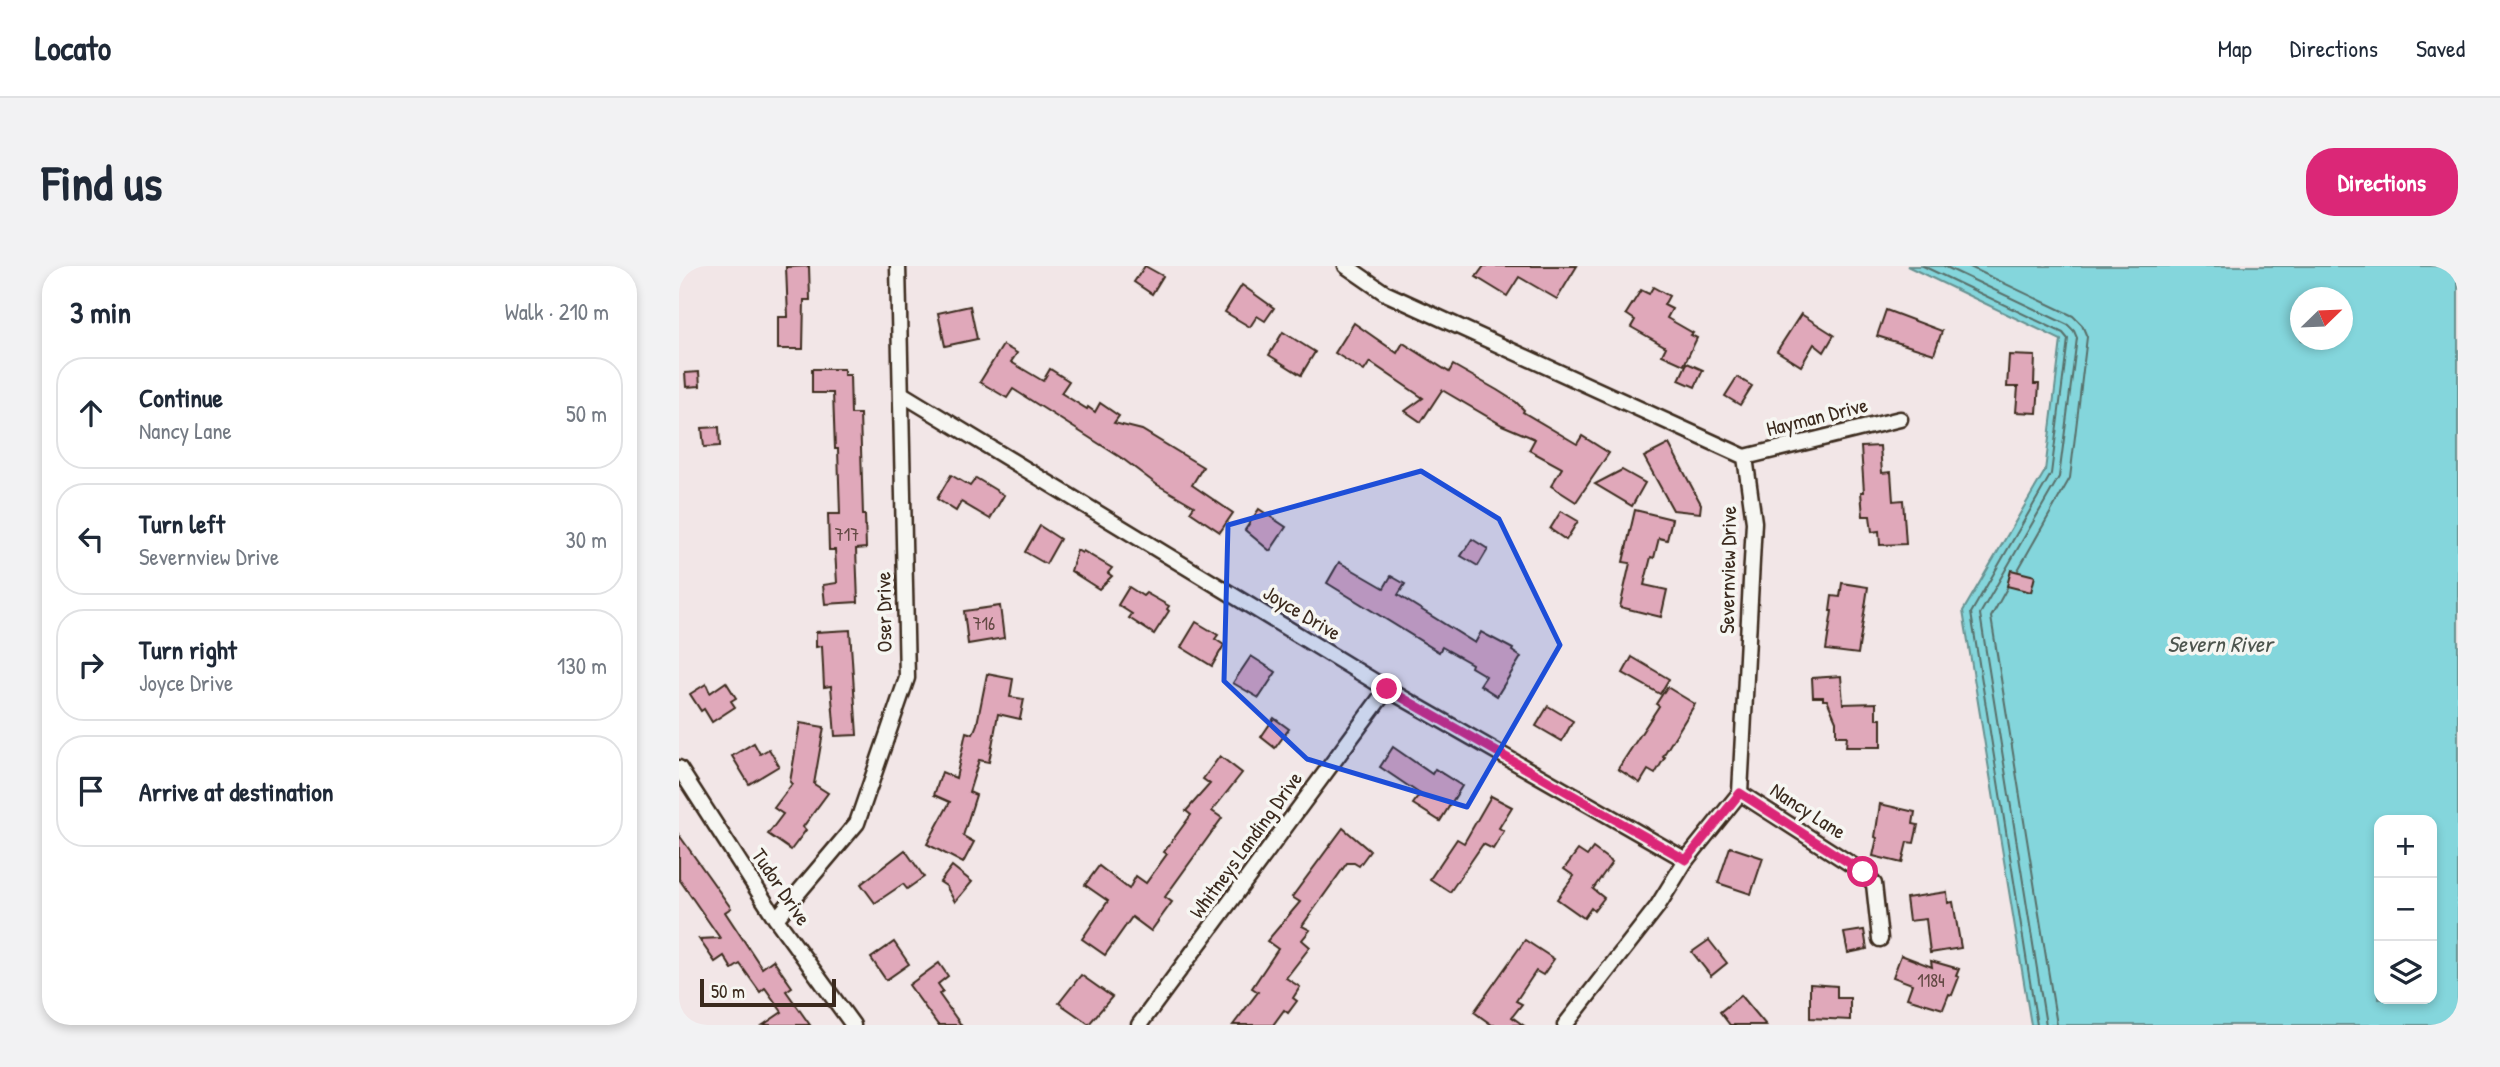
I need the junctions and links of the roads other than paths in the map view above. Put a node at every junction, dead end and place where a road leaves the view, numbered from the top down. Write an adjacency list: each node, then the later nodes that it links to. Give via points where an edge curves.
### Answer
1 (898, 266): 3 (street, Oser Drive)
2 (1346, 266): 5 (street, via 1385,293)
3 (902, 394): 6 (street, Joyce Drive); 10 (street, Oser Drive, via 907,678 857,823)
4 (1900, 419): 5 (street, Hayman Drive)
5 (1745, 457): 8 (street, Severnview Drive, via 1754,522)
6 (1387, 689): 9 (street, Joyce Drive); 13 (street, Whitneys Landing Drive)
7 (679, 768): 10 (street, Tudor Drive)
8 (1740, 793): 9 (street); 11 (street, Nancy Lane, via 1863,872 1874,884)
9 (1686, 860): 14 (street, via 1657,907)
10 (776, 919): 12 (street, Tudor Drive)
11 (1880, 939)
12 (852, 1025)
13 (1139, 1025)
14 (1565, 1025)

